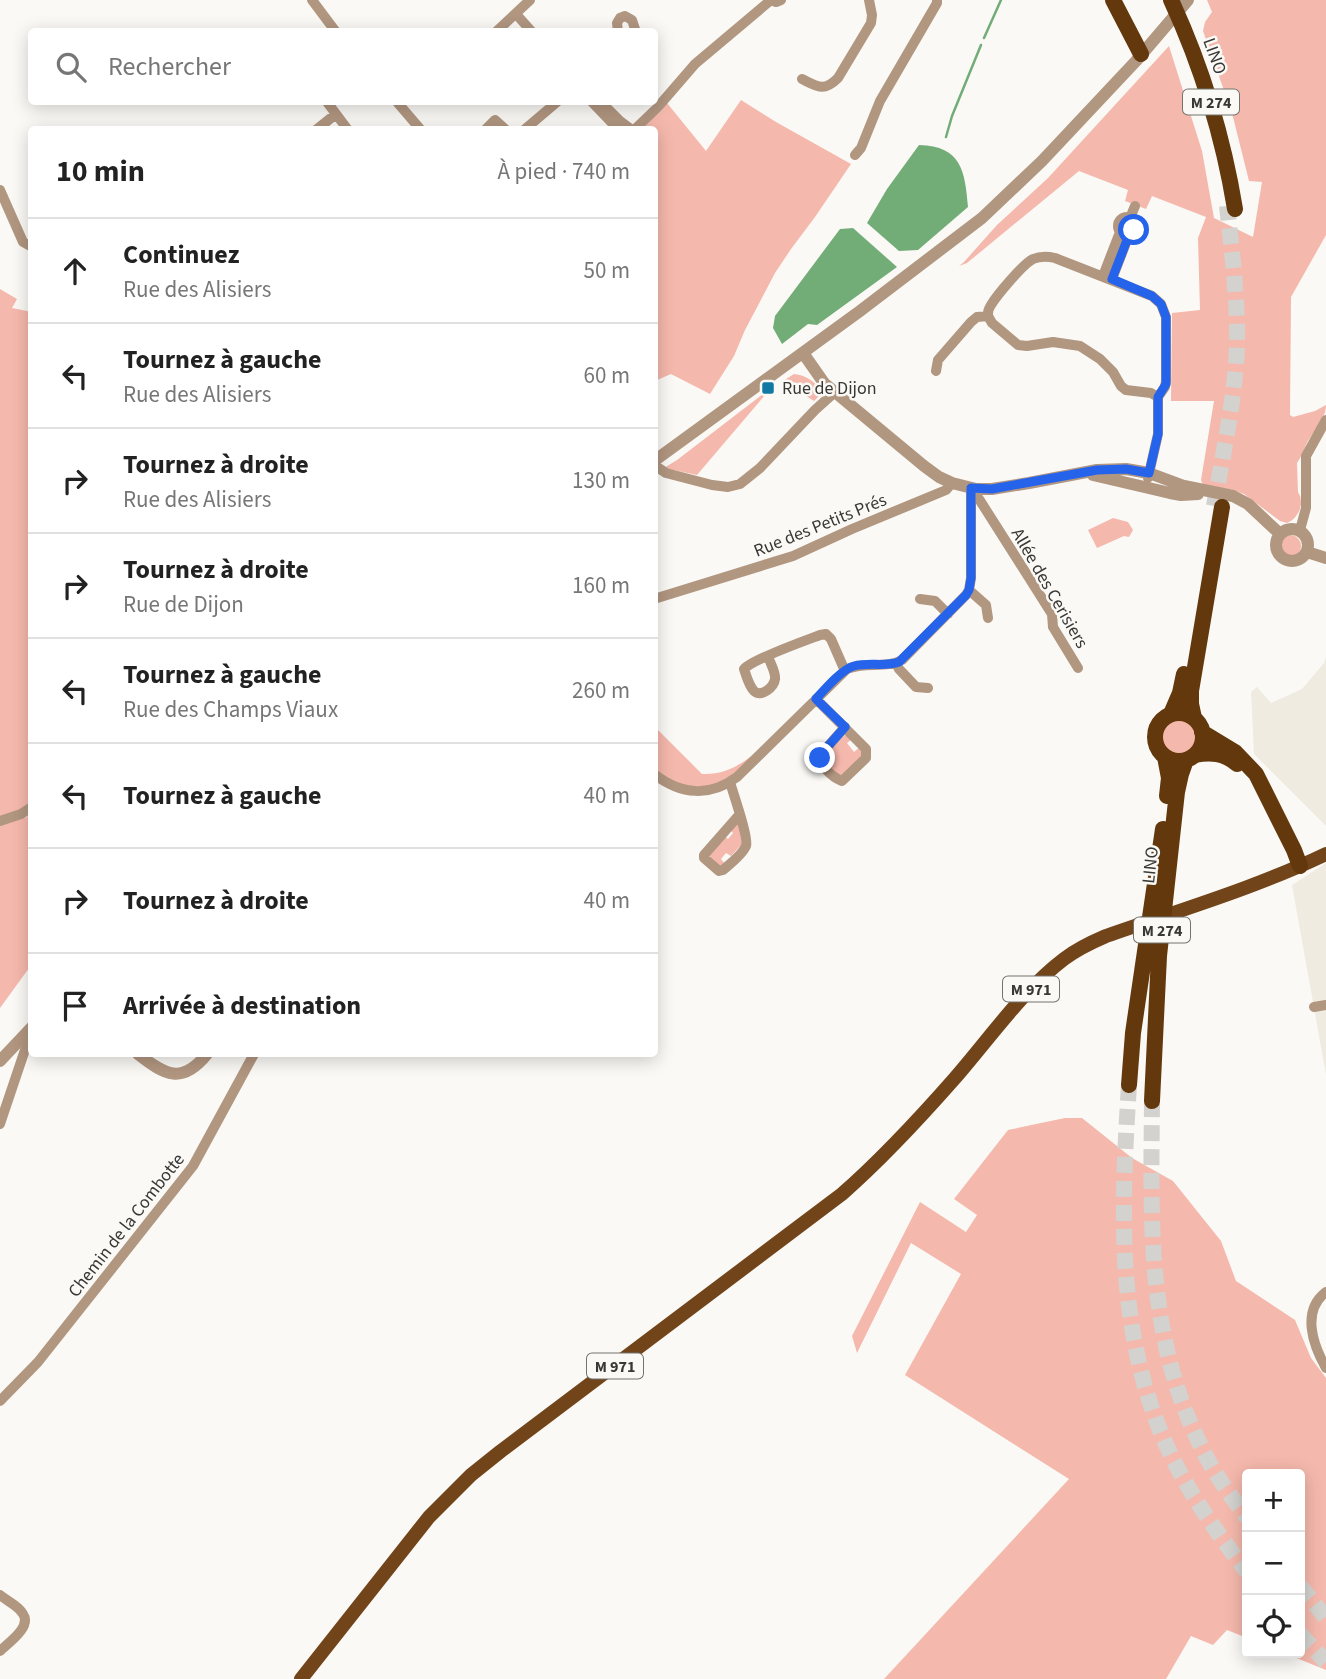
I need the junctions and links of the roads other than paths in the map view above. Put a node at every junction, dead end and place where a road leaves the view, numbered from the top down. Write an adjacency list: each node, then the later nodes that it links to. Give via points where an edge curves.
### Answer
1 (312, 0): 12 (street)
2 (530, 0): 11 (street)
3 (771, 0): 4 (street); 31 (street, via 695,64)
4 (782, 0)
5 (869, 0): 18 (street, via 871,23 838,78 825,87)
6 (937, 0): 32 (street)
7 (1113, 0): 17 (highway)
8 (1163, 0): 9 (highway, LINO / M 274, via 1202,98 1231,208 1224,153 1209,97)
9 (1171, 0)
10 (1188, 0): 17 (street)
11 (516, 14): 13 (street); 14 (street)
12 (333, 28)
13 (500, 28)
14 (528, 28)
15 (618, 28): 16 (street, via 625,16)
16 (635, 28)
17 (1141, 54): 38 (street, via 1007,196)
18 (802, 79)
19 (329, 105): 24 (street)
20 (400, 105): 27 (street)
21 (553, 105): 28 (street)
22 (595, 105): 29 (street)
23 (604, 105): 30 (street)
24 (336, 114): 25 (street); 26 (street)
25 (321, 126)
26 (345, 126)
27 (418, 126)
28 (529, 126)
29 (615, 126)
30 (627, 126)
31 (637, 126)
32 (855, 155)
33 (0, 190): 35 (street)
34 (1135, 206): 36 (street, via 1130,218 1135,228 1133,233 1124,233)
35 (27, 245)
36 (1107, 277): 37 (street, via 1051,257 1034,259 993,302); 41 (street, via 1152,296 1163,308 1166,381)
37 (988, 316): 39 (street, via 971,322 938,360); 41 (street, via 1018,345 1053,341 1080,346 1104,362 1126,390)
38 (803, 353): 40 (street); 43 (street)
39 (936, 371)
40 (835, 392): 44 (street, via 740,484 712,485 666,473); 47 (street, via 923,466)
41 (1158, 397): 46 (street, via 1158,434)
42 (1326, 421): 51 (street, via 1306,456 1306,508)
43 (658, 460)
44 (658, 466)
45 (1082, 473): 46 (street, via 1117,468); 48 (street); 49 (street, via 992,489)
46 (1149, 473): 48 (street); 50 (street)
47 (952, 483): 49 (street); 56 (street, Rue des Petits Prés, via 946,490 793,556)
48 (1145, 487): 50 (street)
49 (971, 488): 55 (street); 62 (street, Allée des Cerisiers, via 1052,614)
50 (1216, 502): 52 (street, via 1233,496); 66 (highway, LINO, via 1182,684); 67 (highway, LINO, via 1191,691)
51 (1300, 530): 52 (street, via 1289,528); 53 (street, via 1309,542)
52 (1280, 534): 53 (street, via 1276,544 1283,559 1294,561)
53 (1307, 552): 54 (street)
54 (1326, 558)
55 (969, 590): 58 (street); 59 (street, via 986,605)
56 (658, 597)
57 (920, 600): 58 (street, via 935,601)
58 (948, 614): 61 (street)
59 (988, 618)
60 (768, 656): 63 (street, via 826,634)
61 (896, 663): 63 (street, via 857,665); 64 (street, via 916,687)
62 (1078, 668)
63 (845, 671): 65 (street)
64 (928, 688)
65 (816, 699): 68 (street); 72 (street)
66 (1171, 714): 67 (highway, via 1183,713); 69 (highway, LINO, via 1161,721 1154,736)
67 (1198, 725): 70 (highway, LINO, via 1201,746); 78 (highway, via 1256,774)
68 (845, 727): 68 (street, via 867,754 842,781 820,758)
69 (1165, 757): 70 (highway, via 1174,761); 87 (highway, LINO / M 274, via 1167,797)
70 (1190, 758): 78 (highway, via 1217,754 1240,767 1285,850); 88 (highway, LINO / M 274, via 1177,792 1159,956)
71 (658, 777): 72 (street, via 689,791)
72 (730, 782): 74 (street)
73 (28, 810): 75 (street)
74 (740, 814): 74 (street, via 746,845 718,870 704,855)
75 (0, 821)
76 (1326, 847): 78 (main road, M 971)
77 (1326, 854): 78 (main road, M 971)
78 (1300, 866): 95 (main road, M 971, via 1128,928 1066,957 1037,983 900,1139 842,1194 471,1475 429,1517)
79 (1326, 1005): 80 (street)
80 (1314, 1007)
81 (28, 1032): 86 (street)
82 (28, 1040): 89 (street)
83 (142, 1057): 84 (street, via 158,1069 176,1073 194,1068)
84 (204, 1057)
85 (252, 1057): 92 (street, Chemin de la Combotte, via 193,1166 38,1362)
86 (0, 1061)
87 (1129, 1085)
88 (1152, 1101)
89 (0, 1124)
90 (1323, 1294): 91 (street, via 1311,1326 1312,1340)
91 (1326, 1367)
92 (0, 1401)
93 (0, 1595): 94 (street, via 23,1613 25,1621)
94 (0, 1651)
95 (301, 1679)

